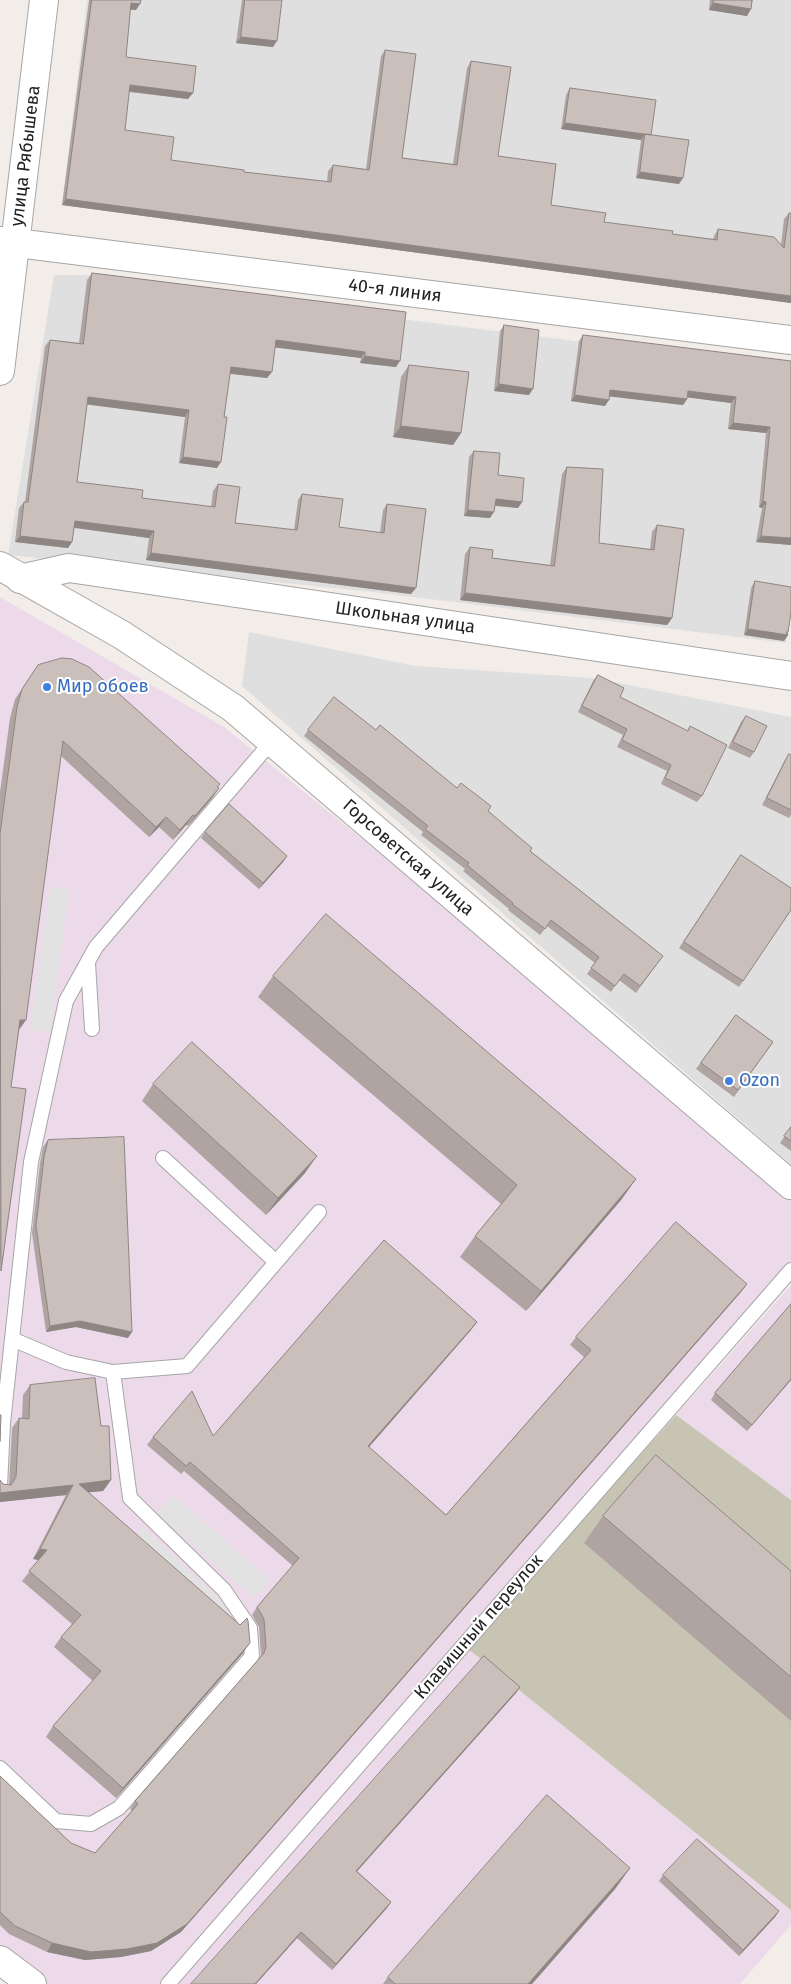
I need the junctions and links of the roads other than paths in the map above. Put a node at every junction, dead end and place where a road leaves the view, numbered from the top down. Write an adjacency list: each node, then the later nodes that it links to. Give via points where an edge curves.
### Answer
1 (44, 0): 2 (street, улица Рябышева)
2 (8, 242): 3 (street, 40-я линия); 4 (street, улица Рябышева)
3 (791, 340)
4 (0, 371)
5 (10, 573): 6 (street, Школьная улица, via 69,568); 7 (street, Горсоветская улица, via 130,641 232,708)
6 (791, 676)
7 (272, 741): 8 (lane, via 96,947); 11 (street, Горсоветская улица)
8 (88, 962): 9 (lane); 15 (lane, via 66,1000 31,1162)
9 (92, 1029)
10 (163, 1158): 13 (lane)
11 (791, 1185)
12 (319, 1212): 13 (lane)
13 (276, 1262): 16 (lane, via 187,1366)
14 (791, 1270): 21 (lane, Клавишный переулок)
15 (12, 1339): 16 (lane, via 66,1362); 17 (lane)
16 (113, 1372): 18 (lane, via 130,1498 224,1590 250,1628 252,1656 119,1808 91,1824 56,1821)
17 (0, 1486)
18 (0, 1768)
19 (0, 1960): 20 (street)
20 (32, 1984)
21 (168, 1984)

